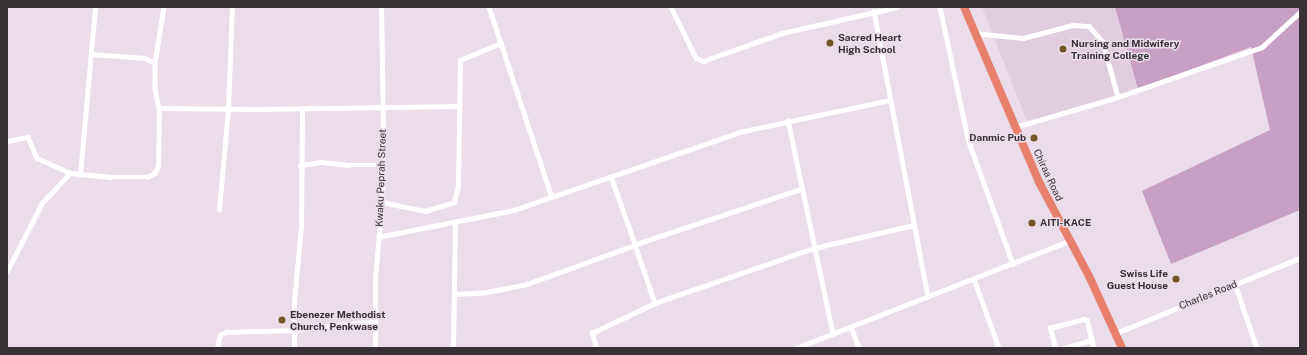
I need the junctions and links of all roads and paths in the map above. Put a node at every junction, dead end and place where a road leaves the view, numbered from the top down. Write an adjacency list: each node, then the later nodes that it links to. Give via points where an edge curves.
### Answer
1 (95, 7): 15 (street)
2 (164, 7): 16 (street)
3 (232, 7): 22 (street)
4 (381, 7): 19 (street, Kwaku Peprah Street)
5 (489, 7): 14 (street)
6 (670, 7): 11 (street, via 696,58 703,61 782,33)
7 (897, 7): 10 (street)
8 (940, 7): 43 (street, via 968,139)
9 (964, 7): 13 (highway, Chiraa Road)
10 (885, 8): 11 (street)
11 (874, 11): 18 (street)
12 (1300, 12): 17 (street, via 1262,47)
13 (974, 33): 17 (street, via 1023,38 1074,25 1089,26 1103,42); 25 (highway, Chiraa Road)
14 (501, 43): 20 (street, via 460,60); 33 (street)
15 (90, 54): 16 (street, via 145,58); 30 (street)
16 (155, 63): 21 (street, via 155,88)
17 (1118, 97): 25 (street)
18 (890, 100): 24 (street); 37 (street)
19 (383, 106): 20 (street); 23 (street); 28 (street, Kwaku Peprah Street)
20 (459, 106): 34 (street, via 458,186 454,202 425,211)
21 (159, 108): 22 (street); 30 (street, via 158,166 155,173 140,177)
22 (228, 109): 23 (street); 35 (street)
23 (302, 109): 27 (street)
24 (788, 120): 31 (street, via 744,131); 32 (street)
25 (1015, 127): 39 (highway, Chiraa Road)
26 (7, 141): 29 (street, via 28,137 36,158)
27 (300, 165): 28 (street, via 321,162); 52 (street, via 301,227 294,302)
28 (382, 165): 34 (street, Kwaku Peprah Street)
29 (70, 173): 30 (street); 44 (street, via 42,202)
30 (80, 175)
31 (611, 178): 33 (street); 40 (street)
32 (802, 189): 40 (street); 41 (street)
33 (552, 197): 36 (street, via 514,210)
34 (382, 202): 38 (street, Kwaku Peprah Street)
35 (219, 210)
36 (455, 222): 38 (street); 47 (street)
37 (914, 225): 41 (street); 48 (street)
38 (378, 237): 50 (street, Kwaku Peprah Street)
39 (1069, 241): 43 (street); 53 (highway, Chiraa Road)
40 (635, 245): 47 (street, via 524,285 488,292); 49 (street)
41 (814, 248): 49 (street); 54 (street)
42 (1300, 258): 46 (street, Charles Road)
43 (1013, 264): 45 (street)
44 (7, 271)
45 (974, 279): 48 (street); 63 (street)
46 (1235, 284): 53 (street, Charles Road); 68 (street)
47 (454, 294): 59 (street)
48 (928, 297): 51 (street)
49 (655, 304): 60 (street, via 592,333)
50 (375, 322): 52 (street); 58 (street, Kwaku Peprah Street)
51 (851, 327): 54 (street); 62 (street)
52 (295, 330): 56 (street, via 226,332 220,335); 57 (street)
53 (1116, 333): 67 (highway, Chiraa Road)
54 (833, 334): 61 (street)
55 (1092, 340): 64 (street, via 1087,320 1084,319 1050,328); 65 (street); 66 (street)
56 (217, 348)
57 (294, 348)
58 (375, 348)
59 (453, 348)
60 (596, 348)
61 (796, 348)
62 (859, 348)
63 (999, 348)
64 (1055, 348)
65 (1064, 348)
66 (1094, 348)
67 (1122, 348)
68 (1257, 348)

